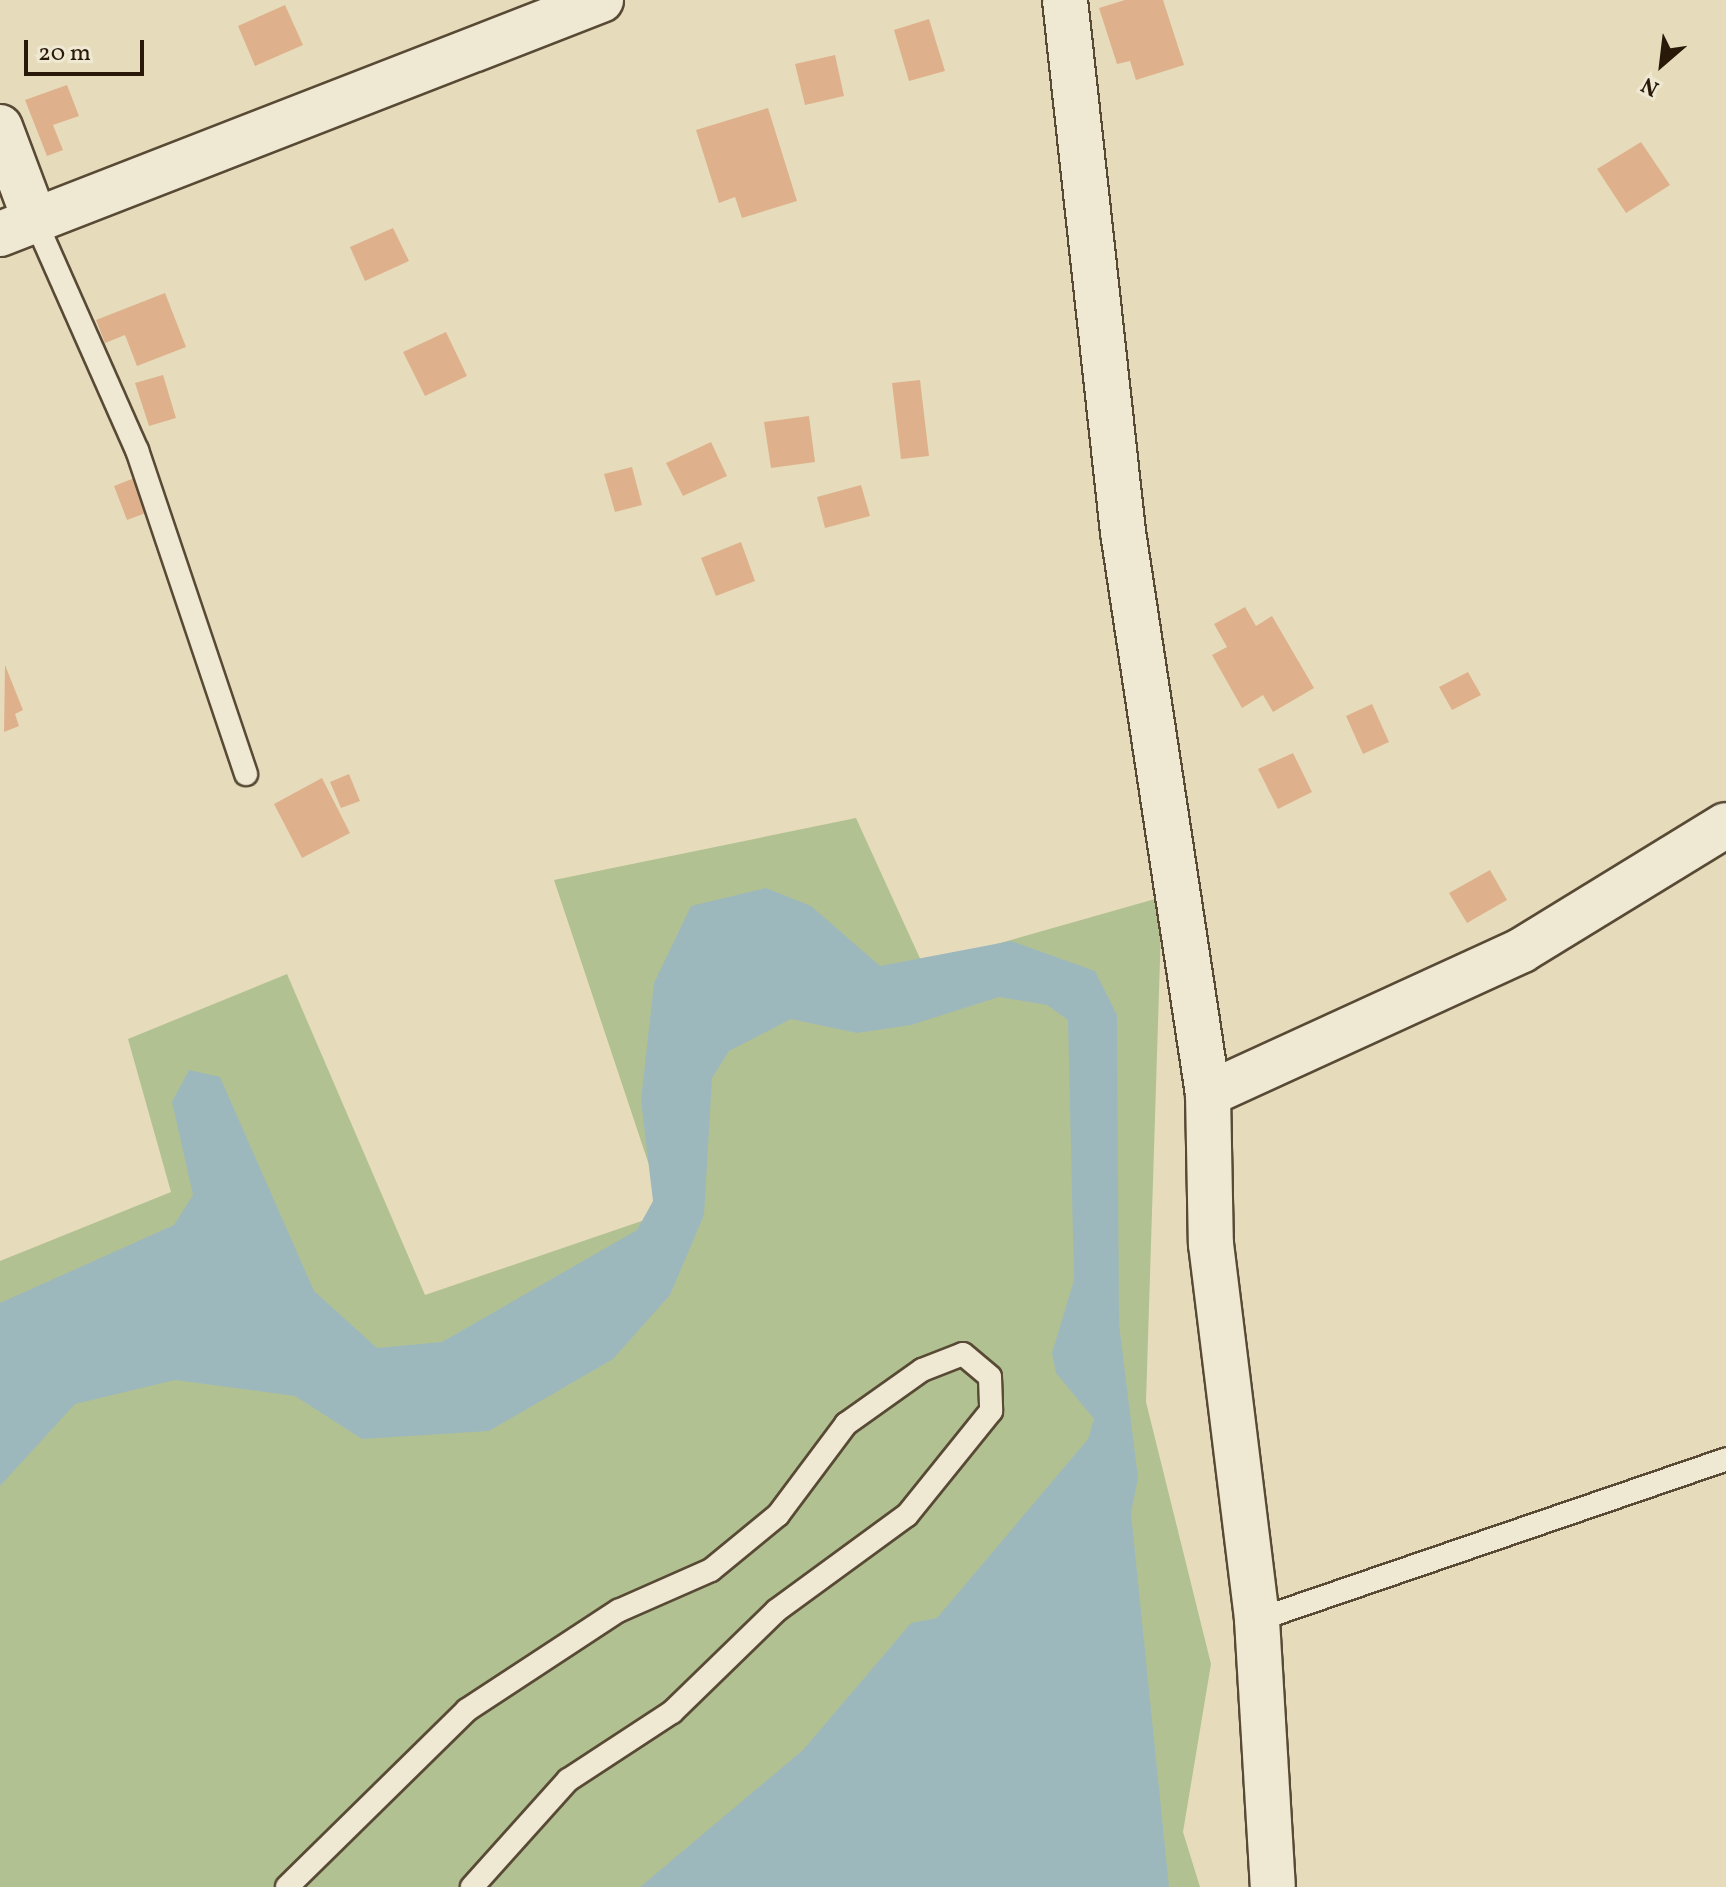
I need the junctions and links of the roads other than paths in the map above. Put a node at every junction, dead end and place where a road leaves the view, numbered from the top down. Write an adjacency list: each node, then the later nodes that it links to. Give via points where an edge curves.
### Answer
1 (601, 0): 4 (street)
2 (1065, 0): 7 (street, via 1123,532)
3 (0, 127): 4 (street)
4 (18, 227): 5 (lane, via 137,450)
5 (246, 774)
6 (1726, 825): 7 (street, via 1522,950)
7 (1208, 1094): 9 (street, via 1211,1244)
8 (1726, 1459): 9 (lane)
9 (1257, 1620): 12 (street)
10 (287, 1887): 11 (lane, via 467,1710 618,1611 711,1570 778,1515 846,1424 922,1370 963,1354 990,1377 991,1411 907,1515 776,1611 672,1712 568,1780)
11 (472, 1887)
12 (1273, 1887)

